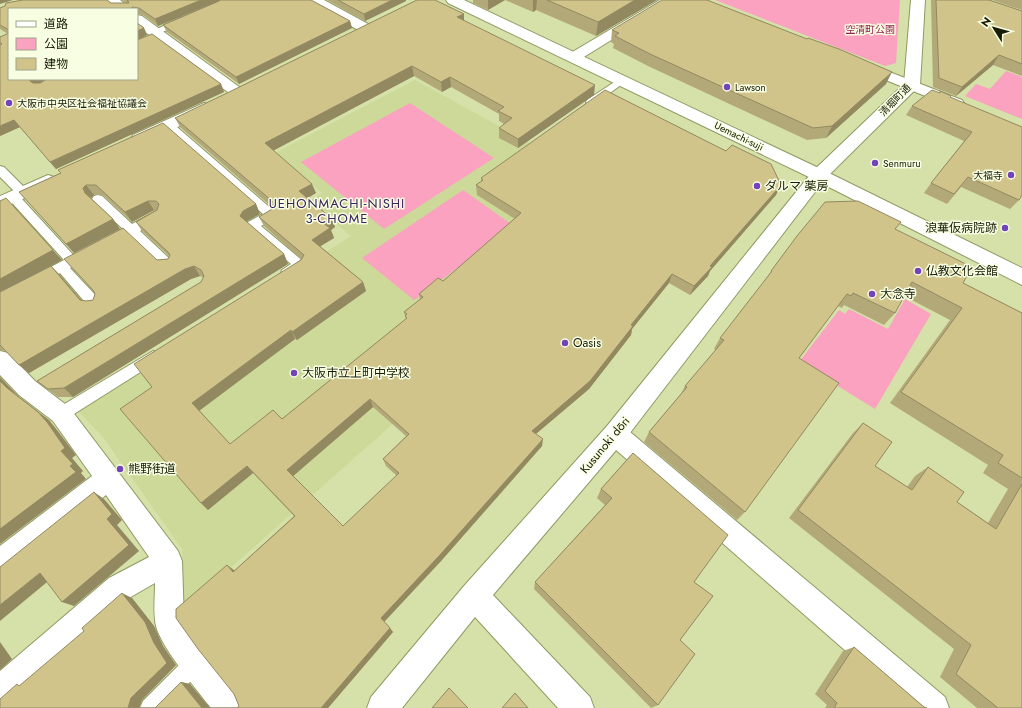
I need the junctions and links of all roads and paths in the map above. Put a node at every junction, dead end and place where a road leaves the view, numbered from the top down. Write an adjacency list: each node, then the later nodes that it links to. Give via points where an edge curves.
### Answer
1 (314, 0): 7 (street)
2 (453, 0): 9 (street, Uemachi-suji)
3 (669, 0): 9 (street)
4 (918, 0): 12 (street, 清堀町通)
5 (190, 17): 8 (lane)
6 (138, 20): 8 (street)
7 (366, 28)
8 (154, 36): 16 (street, via 244,89)
9 (574, 57): 11 (street, Uemachi-suji)
10 (846, 59): 12 (street)
11 (622, 80): 13 (lane); 19 (street, Uemachi-suji)
12 (912, 85): 14 (street); 19 (street, 清堀町通)
13 (585, 106)
14 (971, 110)
15 (173, 129): 30 (lane, via 271,215 252,225 300,265)
16 (122, 147)
17 (0, 170): 20 (lane)
18 (65, 173): 20 (street)
19 (819, 174): 29 (street, Uemachi-suji); 36 (street, Kusunoki dōri)
20 (20, 198): 22 (street); 27 (lane)
21 (98, 199): 24 (lane)
22 (0, 203)
23 (158, 215): 24 (lane)
24 (130, 230): 25 (lane); 28 (lane)
25 (98, 248)
26 (86, 255): 27 (lane)
27 (67, 264): 31 (lane); 32 (lane)
28 (169, 264)
29 (1022, 277)
30 (273, 282)
31 (27, 286)
32 (95, 304)
33 (167, 348): 35 (lane)
34 (0, 360): 35 (street, via 37,382)
35 (61, 414): 37 (street)
36 (615, 434): 40 (street, Kusunoki dōri); 47 (street)
37 (109, 478): 38 (street); 39 (street)
38 (168, 561): 41 (street, via 170,626); 42 (street, via 119,588)
39 (0, 563)
40 (474, 596): 45 (street, Kusunoki dōri); 46 (street)
41 (195, 663): 43 (lane); 44 (street)
42 (0, 691)
43 (150, 708)
44 (230, 708)
45 (382, 708)
46 (579, 708)
47 (934, 708)

